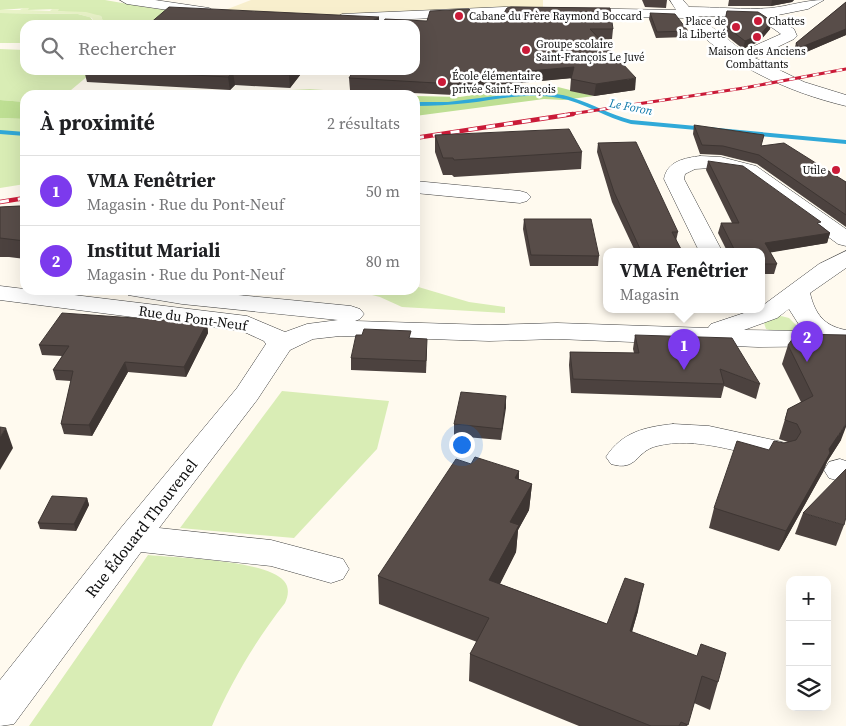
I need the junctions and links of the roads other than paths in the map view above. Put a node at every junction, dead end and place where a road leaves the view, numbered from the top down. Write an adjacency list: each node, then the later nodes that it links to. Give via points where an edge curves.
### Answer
1 (127, 0): 5 (street)
2 (817, 0): 4 (street, via 793,9)
3 (683, 8): 4 (street); 6 (street); 7 (street, via 705,31)
4 (760, 12): 7 (street, via 790,36)
5 (225, 13)
6 (327, 18)
7 (742, 58): 8 (street, via 787,82)
8 (845, 100)
9 (420, 187): 10 (street)
10 (520, 197)
11 (846, 239): 12 (street, via 749,170 714,162 685,165 675,172 674,179)
12 (708, 248)
13 (846, 258): 16 (street)
14 (0, 277): 15 (street)
15 (20, 278)
16 (797, 291): 22 (street); 24 (street, via 801,310 809,322)
17 (0, 293): 18 (street, Rue du Pont-Neuf)
18 (20, 294)
19 (53, 295): 21 (street, Rue du Pont-Neuf)
20 (179, 295): 23 (street, Rue du Pont-Neuf, via 287,308)
21 (80, 296): 25 (street, Rue du Pont-Neuf, via 247,324 273,335)
22 (749, 323): 23 (street, Rue du Pont-Neuf, via 699,335); 24 (street, Rue du Pont-Neuf)
23 (556, 331): 25 (street, Rue du Pont-Neuf, via 489,333 340,328 307,332)
24 (843, 338)
25 (280, 344): 28 (street, Rue Édouard Thouvenel, via 247,394)
26 (778, 451): 27 (street, via 662,434 635,443)
27 (622, 457)
28 (132, 538): 29 (street, via 271,554); 30 (street, Rue Édouard Thouvenel)
29 (331, 569)
30 (0, 711)

